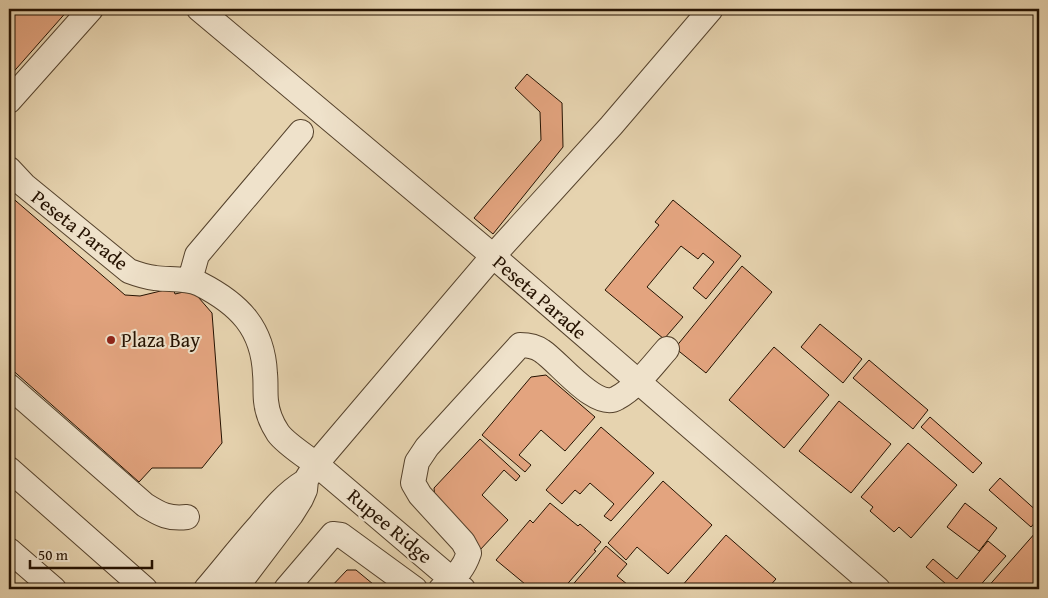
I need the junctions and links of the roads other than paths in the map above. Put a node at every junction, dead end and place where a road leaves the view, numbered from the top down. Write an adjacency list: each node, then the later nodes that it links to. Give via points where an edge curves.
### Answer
1 (91, 9): 4 (street)
2 (199, 9): 7 (street, Peseta Parade)
3 (712, 9): 7 (street)
4 (9, 101)
5 (301, 132): 8 (street, via 196,255)
6 (9, 169): 8 (street, Peseta Parade, via 129,271 154,278)
7 (493, 256): 10 (street, Peseta Parade); 13 (street)
8 (190, 280): 13 (street, Peseta Parade, via 234,306 250,323 260,341 266,401 275,427)
9 (667, 349): 10 (street)
10 (639, 381): 16 (street, via 616,400 602,400 587,391 542,350 520,344 417,462 413,483 463,542 469,554); 23 (street, Peseta Parade)
11 (9, 386): 14 (street, via 145,505 168,517)
12 (9, 469): 18 (street)
13 (311, 472): 16 (street, Rupee Ridge); 19 (street, via 283,498); 20 (street, via 291,515)
14 (187, 517)
15 (9, 550): 17 (street)
16 (453, 586)
17 (54, 589)
18 (145, 589)
19 (206, 589)
20 (235, 589)
21 (286, 589): 22 (street, via 333,534 341,535)
22 (415, 589)
23 (878, 589)

